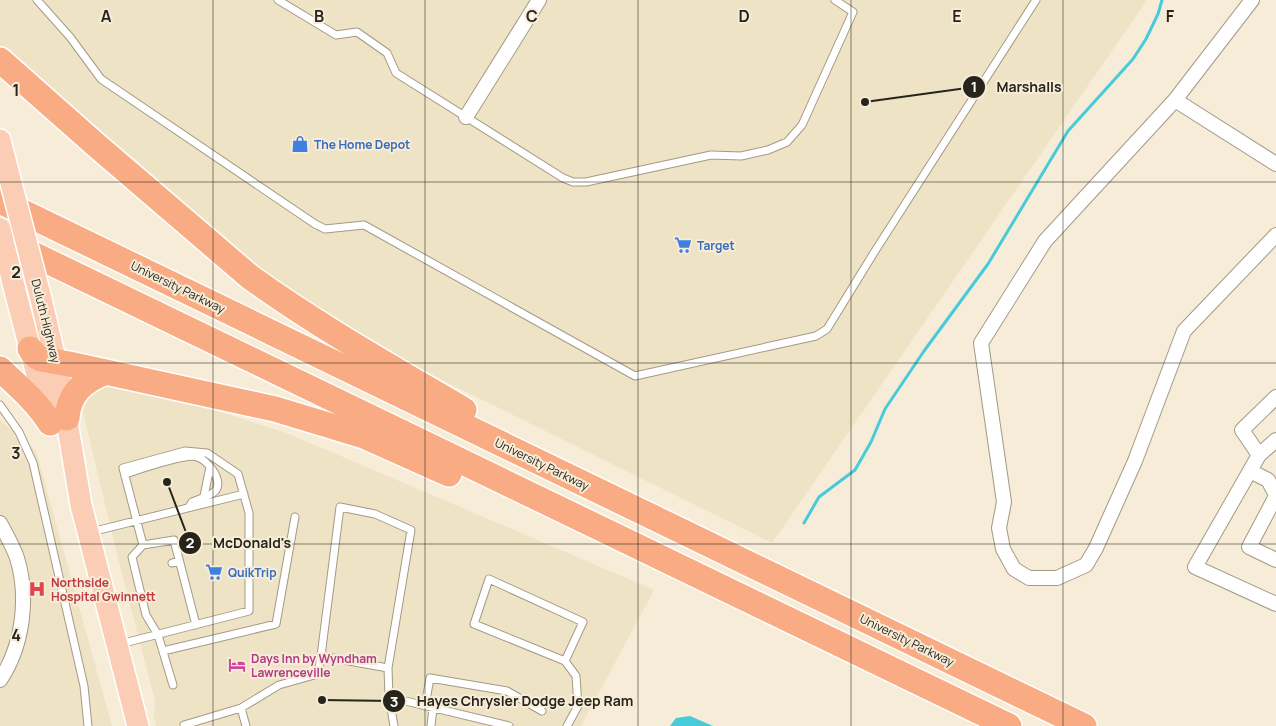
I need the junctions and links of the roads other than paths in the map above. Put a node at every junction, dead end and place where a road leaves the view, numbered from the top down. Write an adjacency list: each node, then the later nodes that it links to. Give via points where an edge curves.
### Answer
1 (37, 0): 5 (lane, via 101,79 315,224 325,229 364,225 635,376 816,336 827,329)
2 (278, 0): 10 (lane, via 336,35 357,32 387,53 396,73)
3 (539, 0): 10 (street)
4 (835, 0): 10 (lane, via 854,12 802,125 786,142 768,150 741,156 711,155 573,182)
5 (1036, 0)
6 (1252, 0): 9 (street)
7 (0, 60): 8 (highway)
8 (9, 75): 28 (highway, via 275,295 515,440)
9 (1175, 100): 12 (street); 15 (street, via 1045,241 981,343 1004,502 1000,528 1004,549 1014,569 1029,578 1057,578 1086,565 1134,461 1184,330)
10 (466, 116)
11 (3, 150): 17 (main road, Duluth Highway, bridge, via 40,299)
12 (1274, 158)
13 (0, 201): 28 (highway, University Parkway)
14 (0, 229): 17 (main road, Duluth Highway, bridge, via 14,287)
15 (1276, 235)
16 (0, 238): 38 (highway)
17 (41, 354): 18 (highway, via 13,370); 19 (highway); 22 (main road, Duluth Highway)
18 (0, 369): 22 (highway, via 43,411)
19 (106, 372): 22 (highway, via 76,392); 38 (highway, via 275,409 364,436 579,533)
20 (1276, 398): 24 (street, via 1242,430)
21 (0, 405): 55 (lane, via 19,432 33,463 84,686)
22 (59, 420): 36 (main road, Duluth Highway)
23 (1276, 440): 24 (street)
24 (1258, 455): 26 (street)
25 (210, 467): 27 (lane, via 196,456 183,457); 30 (lane); 30 (lane, via 218,478 218,484 216,491)
26 (1250, 471): 31 (street, via 1268,480); 40 (street, via 1195,567)
27 (125, 474): 29 (lane, via 123,468 185,451 206,453 238,474); 34 (lane)
28 (569, 477): 63 (highway, University Parkway)
29 (244, 494): 32 (lane); 41 (lane, via 249,513 249,611)
30 (204, 496): 32 (lane)
31 (1276, 496): 39 (street, via 1249,547)
32 (189, 507): 34 (lane)
33 (295, 517): 44 (lane, via 276,624)
34 (136, 520): 36 (lane); 37 (lane)
35 (0, 523): 48 (street, via 16,558 23,602 16,647)
36 (88, 533): 43 (main road, Duluth Highway)
37 (143, 545): 41 (lane, via 174,540 172,550); 42 (lane, via 132,558 135,559 149,615)
38 (662, 558): 62 (highway)
39 (1276, 560)
40 (1276, 604)
41 (196, 625): 42 (lane)
42 (158, 635): 43 (lane); 44 (lane)
43 (117, 645): 56 (main road, Duluth Highway)
44 (163, 651): 49 (lane)
45 (321, 656): 47 (lane); 47 (lane, via 340,507 375,514 411,530); 52 (lane, via 318,674 279,685)
46 (565, 661): 46 (lane, via 474,624 489,579 583,622); 61 (lane, via 576,676 578,706)
47 (388, 668): 50 (lane)
48 (0, 680)
49 (173, 685)
50 (389, 697): 51 (lane); 58 (lane)
51 (429, 707): 53 (lane, via 430,678 507,691); 59 (lane); 60 (lane)
52 (241, 708): 54 (lane); 57 (lane)
53 (542, 712)
54 (184, 725)
55 (88, 726)
56 (138, 726)
57 (246, 726)
58 (394, 726)
59 (430, 726)
60 (509, 726)
61 (567, 726)
62 (1009, 726)
63 (1084, 726)

